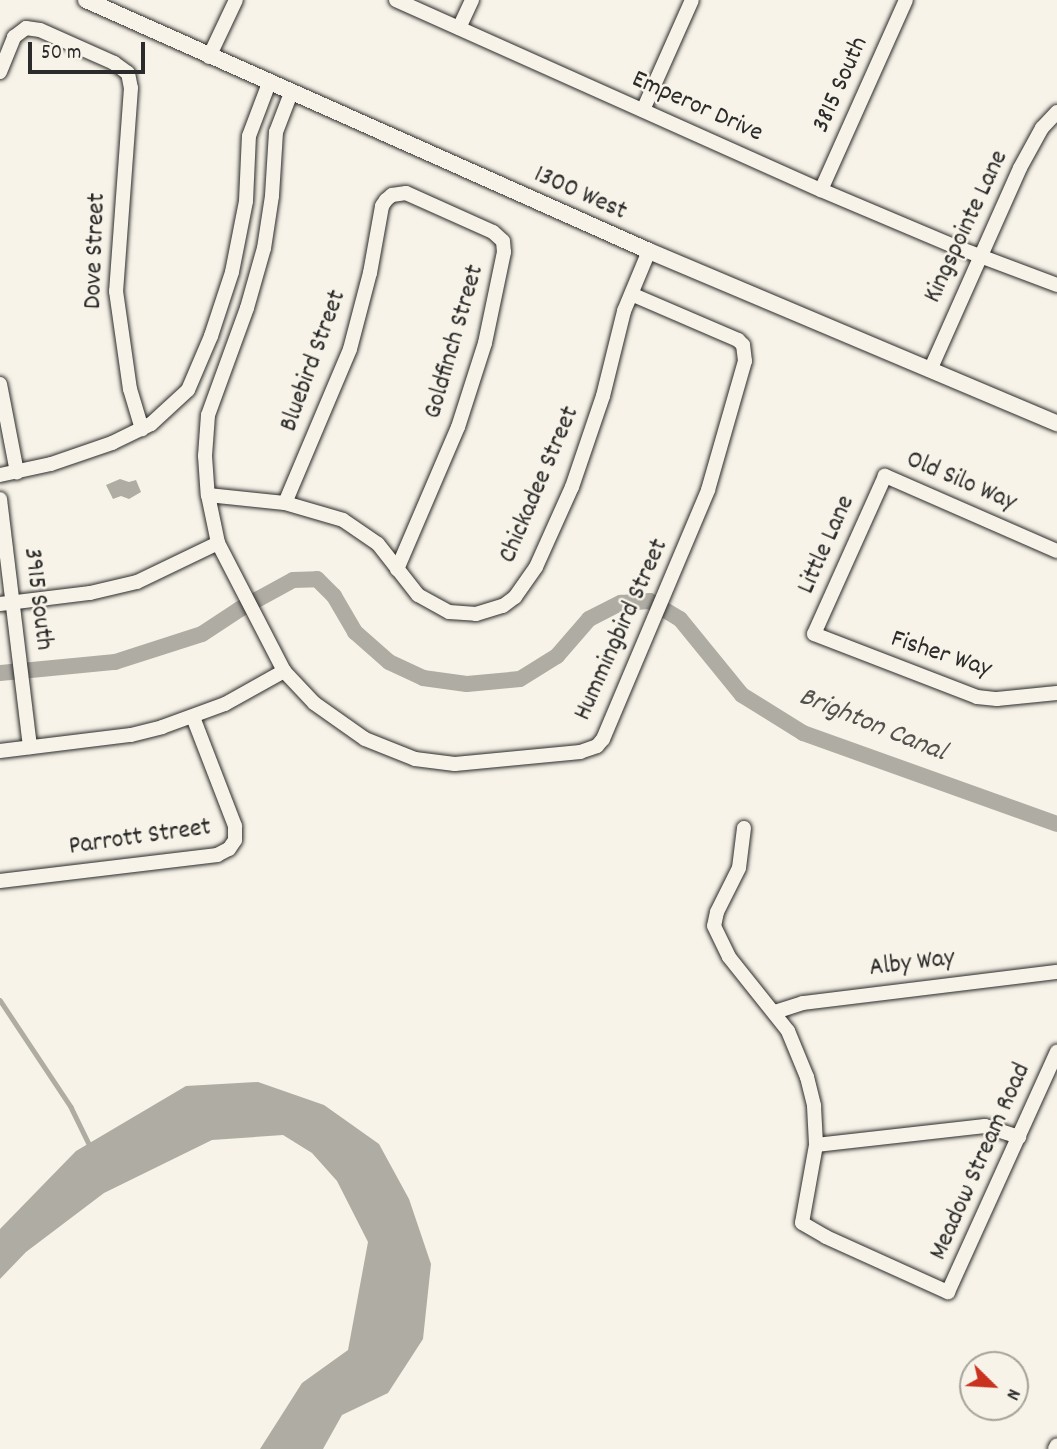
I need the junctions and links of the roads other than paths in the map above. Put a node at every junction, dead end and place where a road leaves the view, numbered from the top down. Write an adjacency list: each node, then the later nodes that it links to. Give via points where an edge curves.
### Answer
1 (86, 0): 8 (street, 1300 West)
2 (236, 0): 8 (street)
3 (396, 0): 7 (street, Emperor Drive)
4 (472, 0): 7 (street)
5 (692, 0): 12 (street)
6 (906, 0): 14 (street, 3815 South)
7 (459, 28): 12 (street, Emperor Drive)
8 (209, 57): 10 (street, 1300 West)
9 (0, 72): 23 (street, Dove Street, via 14,37 26,28 65,41 128,73 131,88 116,291 130,389)
10 (269, 83): 11 (street, 1300 West); 23 (street, via 249,136 246,201 232,272 211,336 188,390)
11 (291, 93): 16 (street, 1300 West); 27 (street, Hummingbird Street, via 276,132 264,248 212,401 206,435)
12 (643, 110): 14 (street, Emperor Drive)
13 (1057, 112): 17 (street, Kingspointe Lane, via 1042,128 1020,168)
14 (821, 190): 17 (street, Emperor Drive)
15 (392, 195): 29 (street, Bluebird Street, via 382,206 350,349); 32 (street, Goldfinch Street, via 406,193 493,232 503,241 504,252 473,383)
16 (649, 251): 19 (street, Chickadee Street); 20 (street, 1300 West)
17 (980, 255): 18 (street, Emperor Drive); 20 (street, Kingspointe Lane)
18 (1057, 285)
19 (631, 294): 32 (street, Chickadee Street, via 572,487 537,567 515,597 490,611 449,612 418,595); 35 (street, Hummingbird Street, via 732,337 743,345 745,361 708,490 603,739 592,750 483,764 415,758 348,729 314,703)
20 (931, 368): 22 (street, 1300 West)
21 (0, 384): 24 (street)
22 (1057, 423)
23 (142, 429): 24 (street, via 82,454)
24 (17, 472): 25 (street)
25 (0, 475)
26 (885, 476): 31 (street, Old Silo Way); 34 (street, Little Lane)
27 (208, 495): 29 (street, Chickadee Street); 30 (street, Hummingbird Street)
28 (0, 499): 33 (street, 3915 South)
29 (285, 503): 32 (street, Chickadee Street, via 343,520 363,531)
30 (218, 543): 33 (street, via 137,582); 35 (street, Hummingbird Street)
31 (1057, 551)
32 (397, 569)
33 (7, 603): 38 (street, 3915 South, via 21,664)
34 (814, 634): 36 (street, Fisher Way, via 977,697)
35 (284, 671): 37 (street)
36 (1057, 693)
37 (193, 717): 38 (street, via 131,735); 41 (street, Parrott Street, via 235,826 235,840 229,849 216,855)
38 (30, 747): 39 (street)
39 (0, 751)
40 (744, 828): 43 (street, via 739,868 717,912 715,926 729,957)
41 (0, 881)
42 (1057, 972): 43 (street, Alby Way, via 803,1003)
43 (775, 1012): 46 (street, via 807,1077)
44 (1057, 1052): 45 (street, Meadow Stream Road)
45 (1019, 1137): 46 (street, via 985,1126); 46 (street, Meadow Stream Road, via 948,1292 802,1223)
46 (816, 1145)

